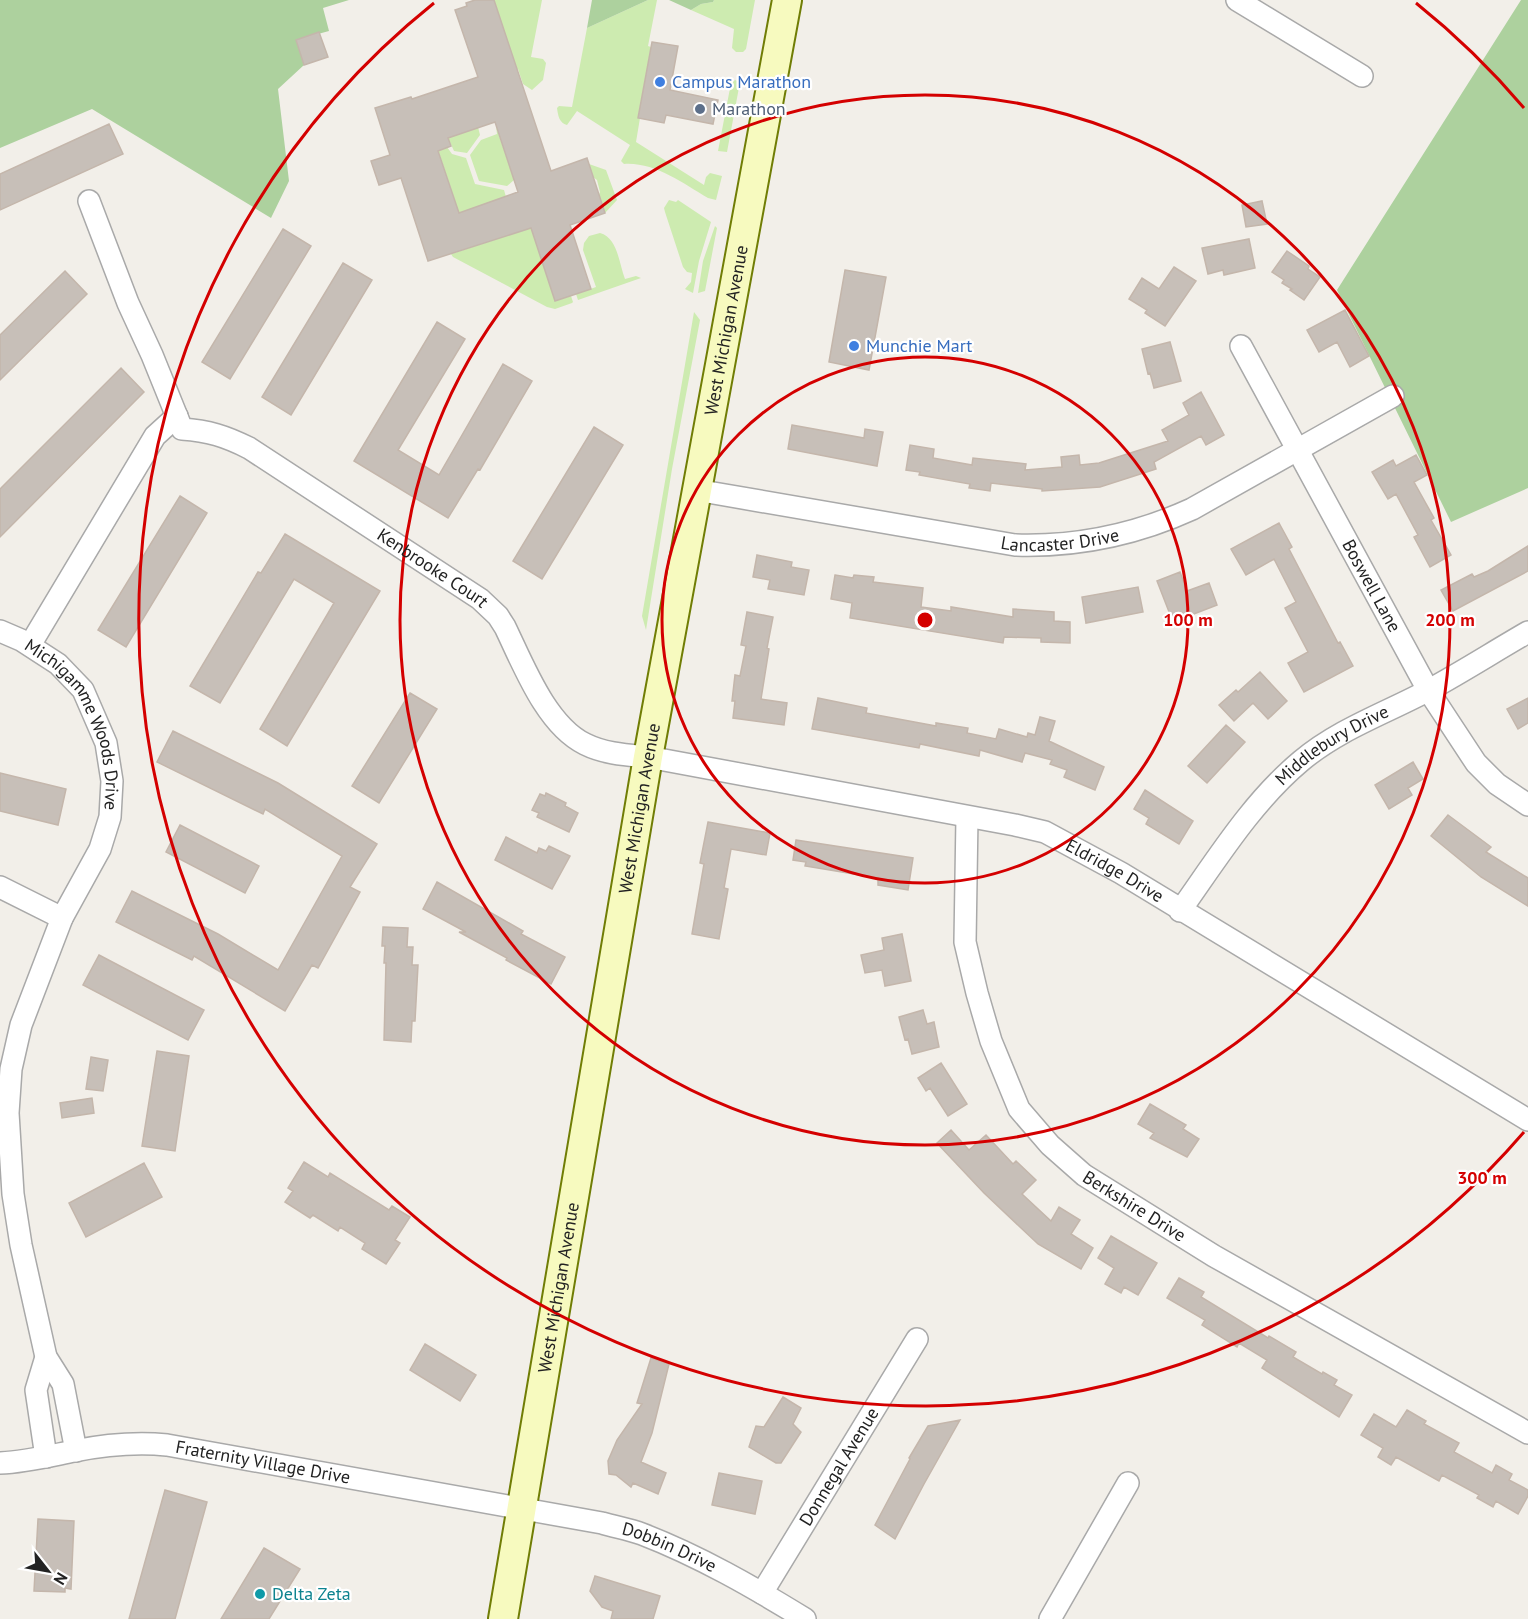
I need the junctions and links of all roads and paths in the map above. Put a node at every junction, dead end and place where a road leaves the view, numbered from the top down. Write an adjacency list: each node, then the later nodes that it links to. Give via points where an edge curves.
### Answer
1 (787, 0): 9 (street, West Michigan Avenue)
2 (1237, 0): 3 (street)
3 (1362, 76)
4 (89, 201): 7 (street)
5 (1240, 346): 8 (street, Boswell Lane)
6 (1393, 396): 8 (street, Lancaster Drive)
7 (177, 416): 12 (street, via 155,436); 14 (street, Kenbrooke Court, via 182,429 216,434 249,448 480,598 505,627 542,701 572,735 601,750)
8 (1297, 449): 9 (street, Lancaster Drive, via 1162,523 1104,539 1046,546 1015,545); 13 (street, Boswell Lane)
9 (696, 490): 14 (street, West Michigan Avenue)
10 (0, 631): 12 (street, Michigamme Woods Drive)
11 (1528, 632): 13 (street, Middlebury Drive)
12 (30, 645): 19 (street, Michigamme Woods Drive, via 58,664 83,690 106,744 112,781 110,817 100,849)
13 (1428, 690): 15 (street, Boswell Lane, via 1476,763 1497,784); 18 (street, Middlebury Drive, via 1333,737 1301,761 1243,823)
14 (648, 757): 16 (street, Eldridge Drive); 28 (street, West Michigan Avenue)
15 (1528, 805)
16 (967, 817): 18 (street, Eldridge Drive, via 1045,832); 23 (street, Berkshire Drive, via 965,942 977,993 991,1041 1019,1109 1050,1145 1084,1175 1214,1256)
17 (0, 887): 19 (street)
18 (1180, 911): 20 (street, Eldridge Drive)
19 (62, 918): 22 (street, Michigamme Woods Drive, via 21,1025 11,1069 8,1113 13,1194)
20 (1528, 1120)
21 (917, 1339): 29 (street, Donnegal Avenue)
22 (46, 1357): 24 (street, Michigamme Woods Drive, via 63,1384); 25 (street, Michigamme Woods Drive, via 36,1390)
23 (1528, 1432)
24 (76, 1451): 25 (street, Fraternity Village Drive); 28 (street, Fraternity Village Drive, via 127,1444 167,1445)
25 (46, 1457): 26 (street, Fraternity Village Drive)
26 (0, 1464)
27 (1128, 1483): 32 (street)
28 (523, 1508): 29 (street, Dobbin Drive, via 640,1533); 30 (street, West Michigan Avenue)
29 (762, 1593): 31 (street, Dobbin Drive)
30 (503, 1619)
31 (805, 1619)
32 (1050, 1619)

